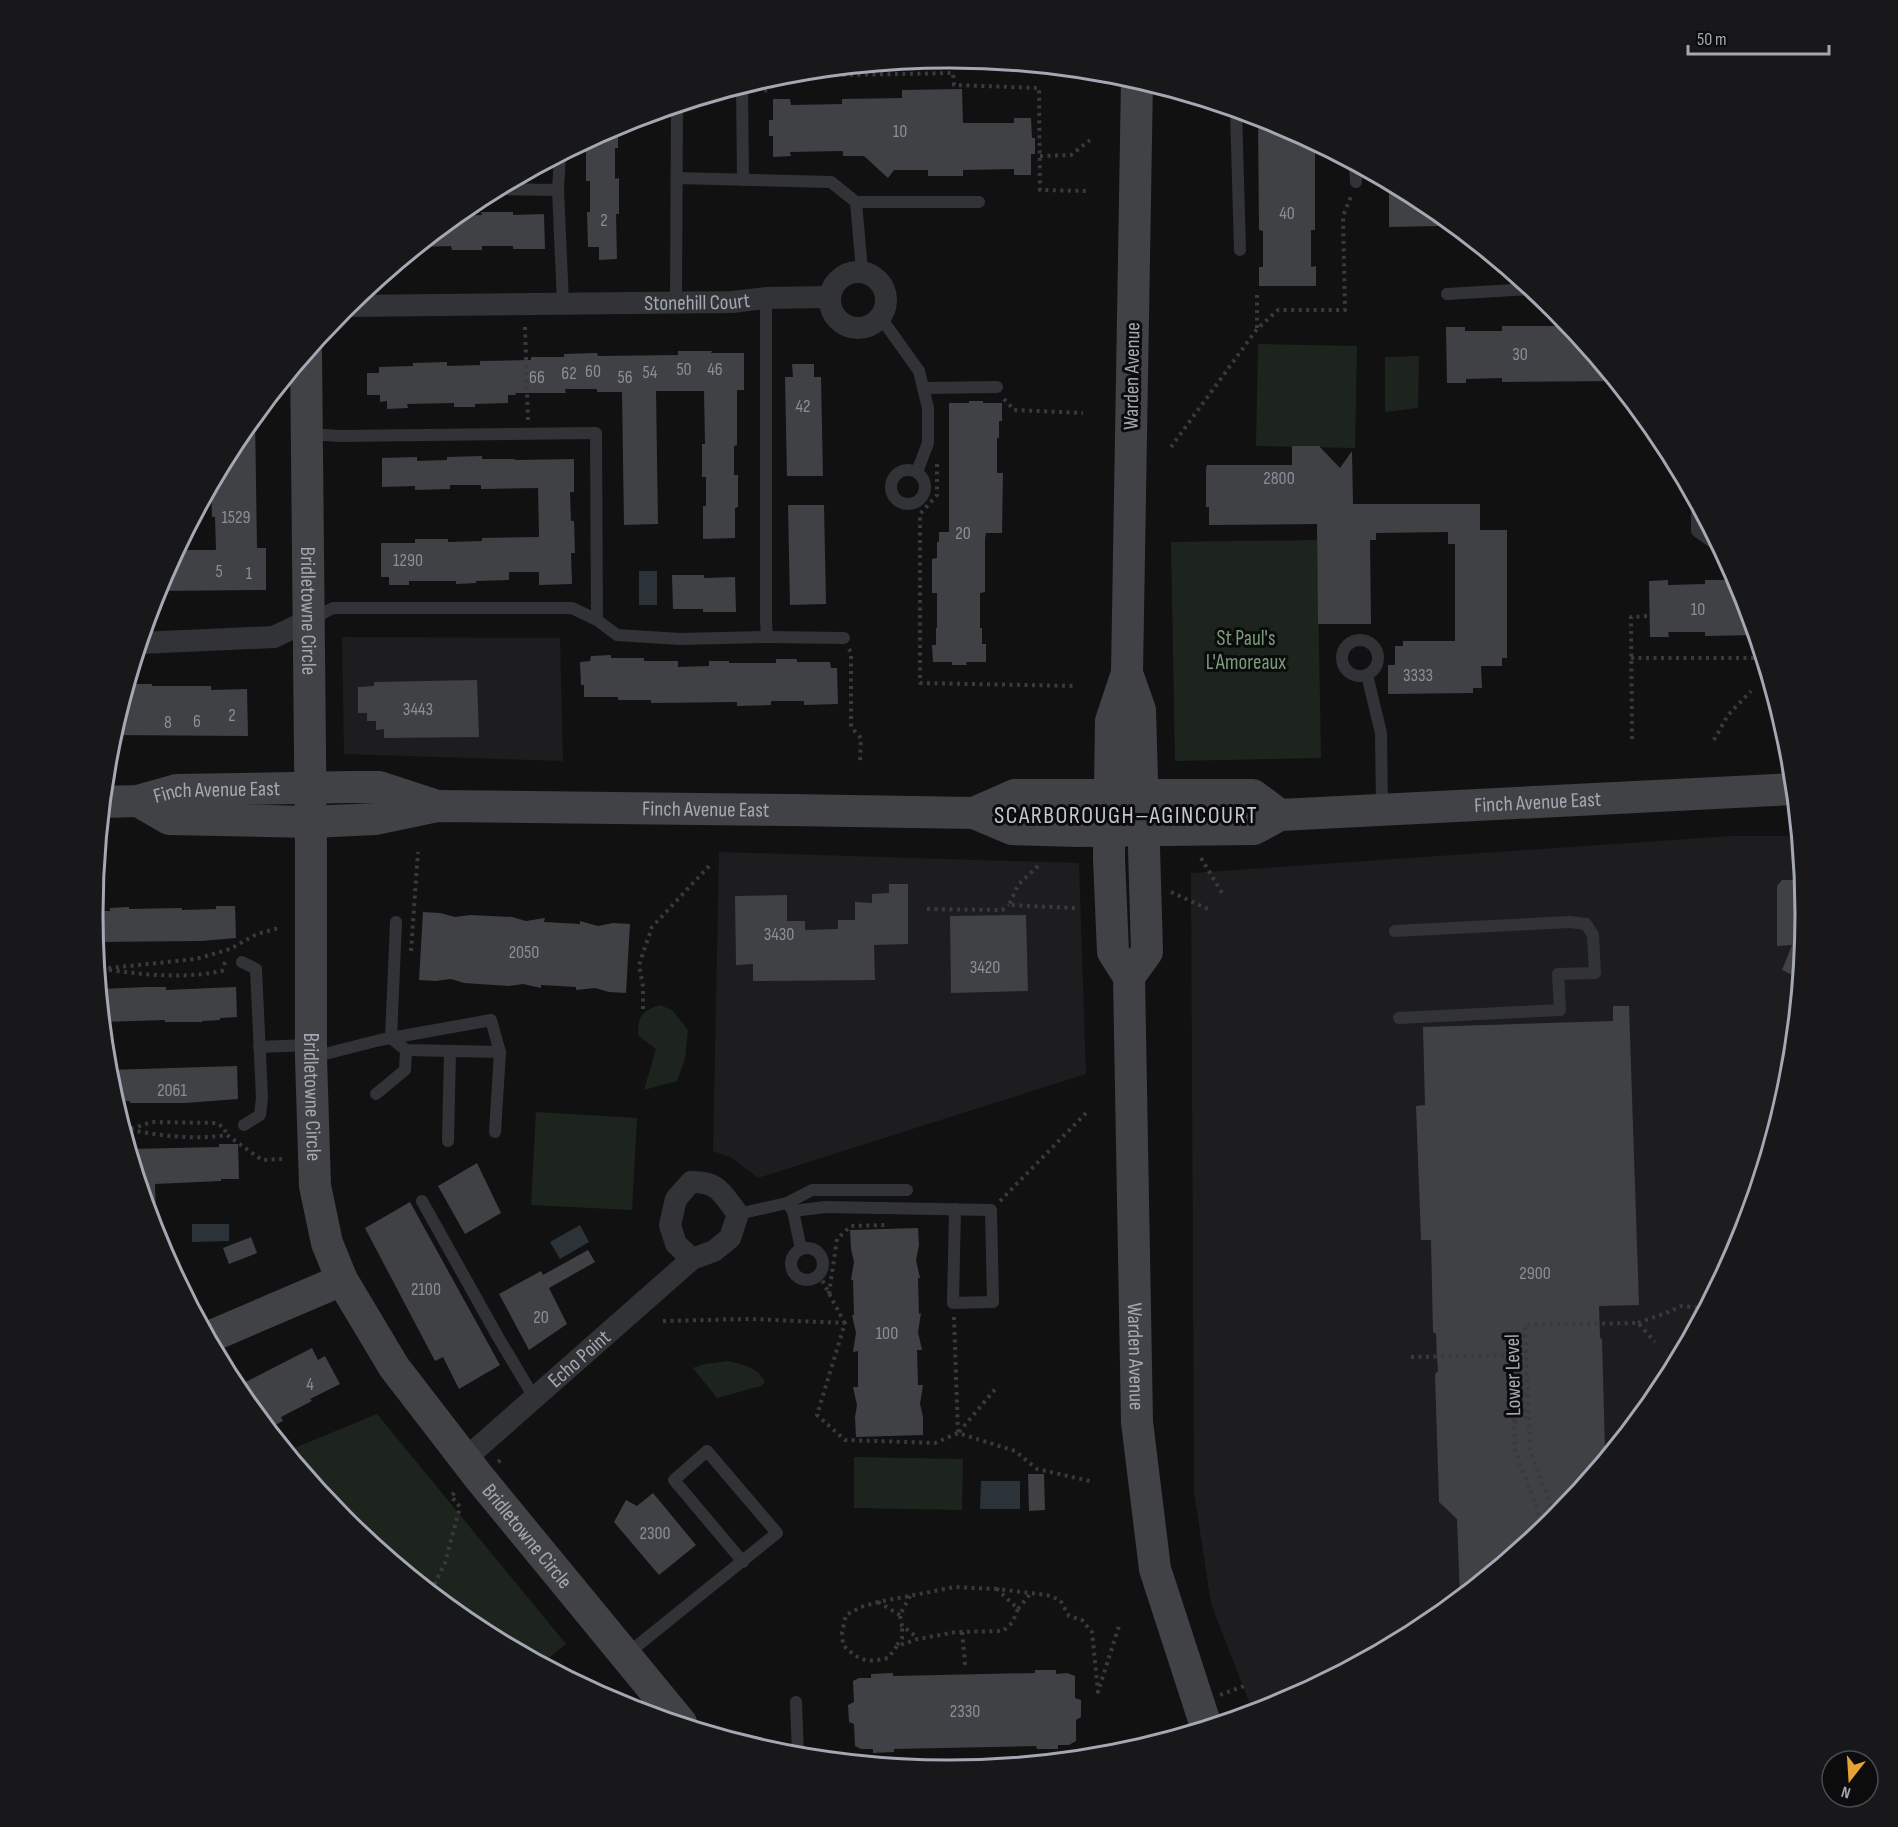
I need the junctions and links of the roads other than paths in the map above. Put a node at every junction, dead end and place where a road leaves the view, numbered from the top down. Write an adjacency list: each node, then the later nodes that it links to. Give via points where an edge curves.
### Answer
1 (1137, 89): 39 (main road, Warden Avenue, via 1127,673 1140,710)
2 (742, 93): 8 (lane)
3 (677, 112): 7 (lane)
4 (1236, 118): 14 (lane)
5 (560, 163): 11 (lane)
6 (1355, 172): 9 (lane)
7 (677, 178): 8 (lane); 20 (lane)
8 (743, 180): 12 (lane, via 831,182)
9 (1356, 182)
10 (513, 189): 11 (lane)
11 (558, 190): 21 (lane)
12 (856, 202): 13 (lane); 15 (lane)
13 (980, 202)
14 (1240, 250)
15 (862, 271): 18 (street, via 840,277); 23 (street, via 876,277 886,290 887,305)
16 (1521, 291): 17 (lane)
17 (1447, 294)
18 (830, 297): 19 (street, Stonehill Court); 23 (street, via 832,312 848,326 869,327)
19 (766, 298): 20 (street, Stonehill Court); 33 (lane)
20 (676, 302): 21 (street, Stonehill Court)
21 (563, 303): 22 (street, Stonehill Court)
22 (361, 306)
23 (881, 318): 25 (lane, via 919,371)
24 (306, 364): 27 (main road, Bridletowne Circle)
25 (923, 388): 26 (lane); 28 (lane, via 928,408 928,443)
26 (995, 393)
27 (307, 434): 31 (main road, Bridletowne Circle); 32 (lane, via 596,433)
28 (917, 472)
29 (1697, 519): 30 (lane, via 1697,531)
30 (1708, 539)
31 (309, 620): 32 (lane, via 333,608 572,608); 35 (street, via 274,637); 37 (main road, Bridletowne Circle)
32 (597, 620): 33 (lane, via 617,635 680,639)
33 (767, 637): 34 (lane)
34 (844, 638)
35 (148, 643)
36 (1367, 675): 43 (lane, via 1381,733)
37 (310, 786): 40 (main road, Finch Avenue East, via 177,789); 42 (main road, Finch Avenue East, via 380,787); 46 (main road, Bridletowne Circle)
38 (1786, 789): 43 (main road, Finch Avenue East)
39 (1126, 796): 44 (main road, Finch Avenue East, via 1015,795); 45 (main road, Finch Avenue East, via 1253,795); 47 (main road, Warden Avenue); 48 (main road, Warden Avenue)
40 (138, 801): 41 (main road, Finch Avenue East); 46 (main road, Finch Avenue East, via 169,819)
41 (110, 802)
42 (437, 806): 44 (main road, Finch Avenue East); 46 (main road, Finch Avenue East, via 375,819)
43 (1382, 809): 45 (main road, Finch Avenue East)
44 (974, 813): 47 (main road, Finch Avenue East, via 1012,829)
45 (1280, 815): 48 (main road, Finch Avenue East, via 1254,830)
46 (311, 822): 57 (main road, Bridletowne Circle)
47 (1110, 831): 48 (main road, Finch Avenue East); 52 (main road, Warden Avenue, via 1113,952)
48 (1142, 831): 52 (main road, Warden Avenue, via 1147,952)
49 (396, 922): 54 (lane)
50 (1395, 931): 53 (lane, via 1586,924 1593,934 1595,973 1558,974 1560,1010)
51 (243, 962): 55 (lane, via 256,969)
52 (1129, 977): 79 (main road, Warden Avenue, via 1137,1422 1155,1569)
53 (1399, 1018)
54 (391, 1038): 56 (lane); 57 (lane); 59 (lane, via 491,1020)
55 (259, 1047): 57 (lane); 61 (lane, via 260,1115)
56 (406, 1050): 58 (lane); 60 (lane, via 405,1070)
57 (311, 1051): 71 (main road, Bridletowne Circle, via 315,1186 327,1243)
58 (450, 1051): 59 (lane); 63 (lane)
59 (500, 1052): 62 (lane)
60 (376, 1094)
61 (244, 1125)
62 (495, 1132)
63 (448, 1141)
64 (907, 1190): 66 (lane, via 812,1190)
65 (422, 1201): 73 (lane)
66 (790, 1207): 67 (lane); 68 (lane); 69 (lane)
67 (955, 1209): 67 (lane, via 953,1303 993,1302 991,1210)
68 (738, 1214): 70 (street, Echo Point, via 730,1238 714,1251); 70 (street, via 717,1186 691,1182 676,1199 670,1225 676,1244)
69 (801, 1249): 69 (lane, via 820,1254 823,1265 811,1280 800,1279 791,1266 793,1256)
70 (692, 1259): 73 (street, Echo Point)
71 (342, 1280): 72 (main road); 74 (main road, Bridletowne Circle)
72 (215, 1334)
73 (535, 1398): 74 (street, Echo Point, via 493,1433)
74 (464, 1473): 76 (main road, Bridletowne Circle)
75 (743, 1562): 75 (lane, via 777,1533 707,1451 674,1480); 76 (lane)
76 (625, 1655): 78 (main road, Bridletowne Circle)
77 (796, 1702): 80 (lane)
78 (673, 1714)
79 (1204, 1720)
80 (798, 1745)

